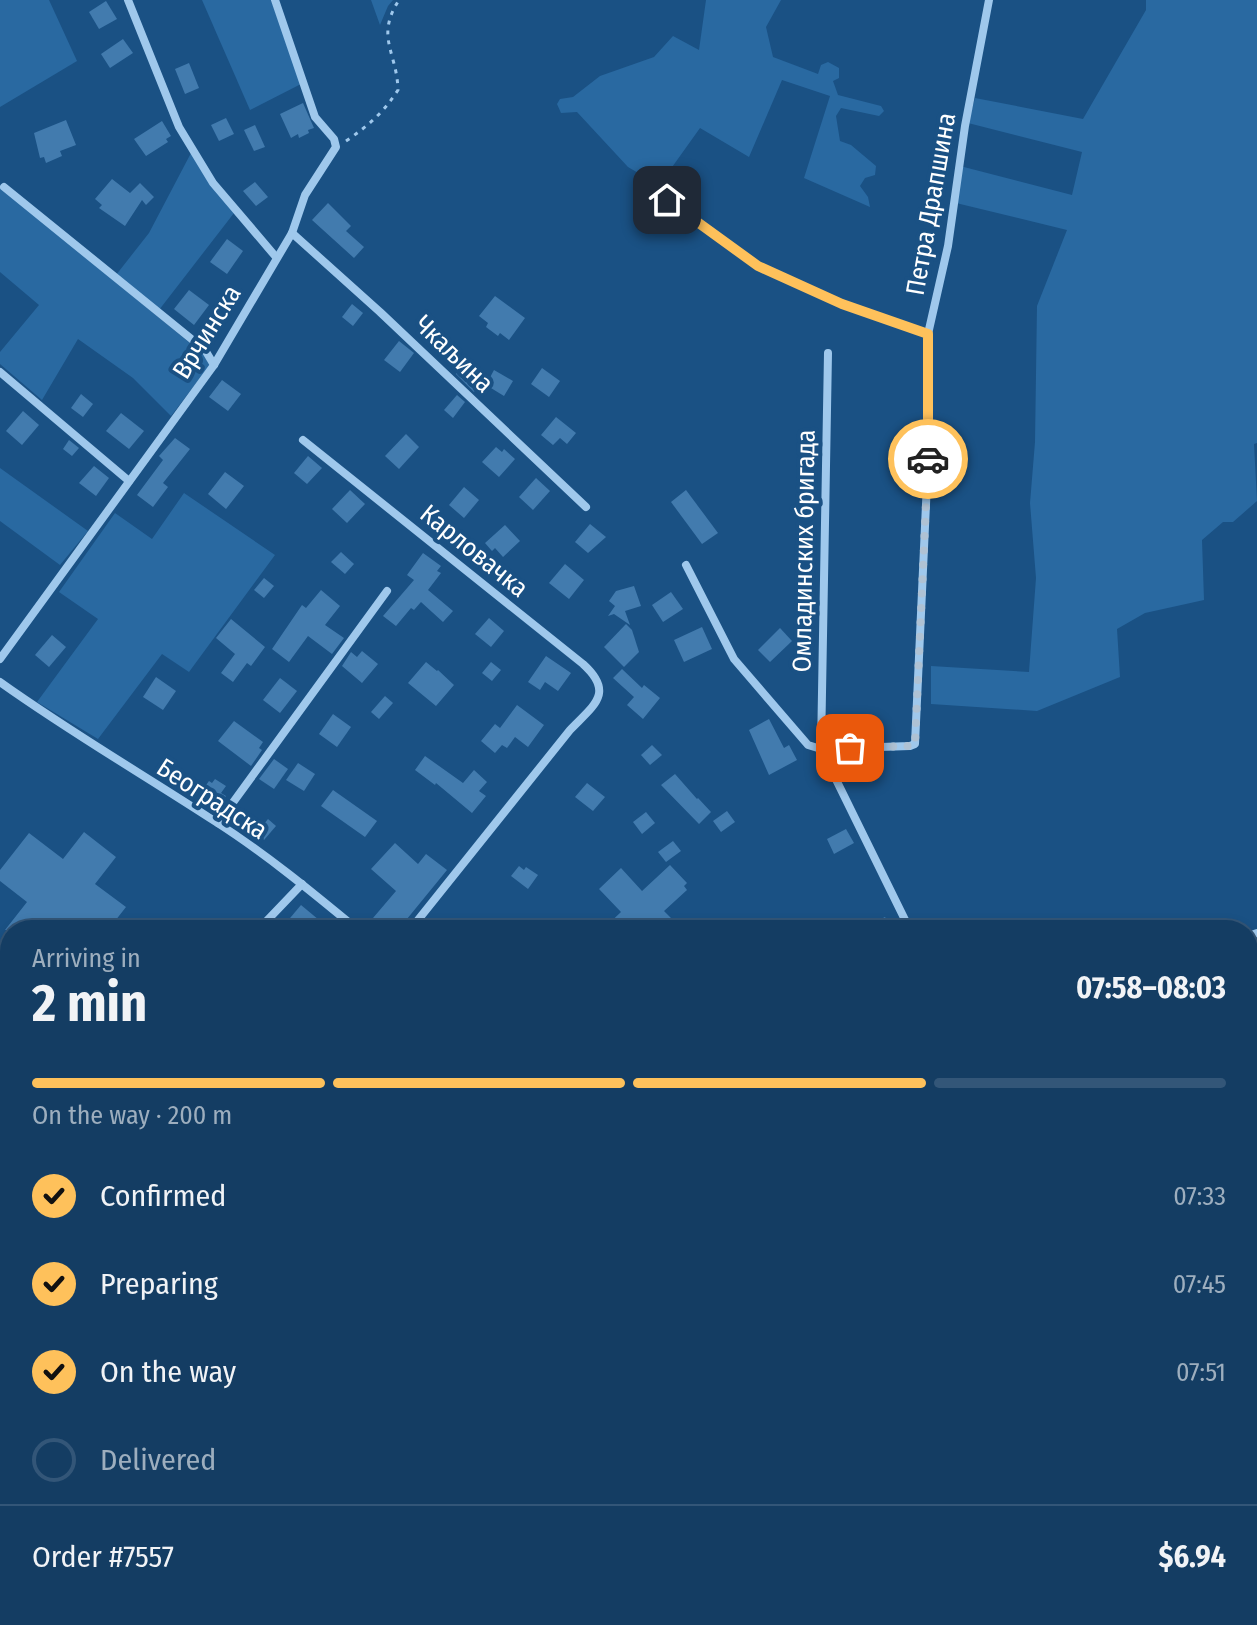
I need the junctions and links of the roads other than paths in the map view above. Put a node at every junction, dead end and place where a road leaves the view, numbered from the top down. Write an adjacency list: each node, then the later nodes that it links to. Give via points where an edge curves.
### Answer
1 (128, 0): 7 (street, via 179,127 213,183)
2 (275, 0): 6 (street, Врчинска, via 315,117 336,147 305,195)
3 (989, 0): 8 (street, Петра Драпшина)
4 (4, 187): 10 (street, via 205,350)
5 (667, 200): 8 (street, via 758,266 842,304)
6 (292, 233): 7 (street, Врчинска); 14 (street, Чкаљина)
7 (276, 257): 10 (street, Врчинска)
8 (928, 334): 19 (street, Петра Драпшина, via 929,439 915,744)
9 (828, 353): 19 (street, Омладинских бригада)
10 (214, 365): 13 (street, Врчинска)
11 (0, 372): 13 (street)
12 (303, 440): 24 (street, Карловачка, via 599,681 601,693 595,704)
13 (129, 481): 17 (street, Врчинска)
14 (586, 507)
15 (686, 565): 19 (street, via 734,659 800,737)
16 (387, 591): 20 (street)
17 (0, 659)
18 (0, 682): 20 (street, Београдска)
19 (821, 749): 25 (street)
20 (218, 823): 21 (street, Београдска)
21 (302, 884): 22 (street); 23 (street, Београдска)
22 (268, 920)
23 (346, 920)
24 (418, 920)
25 (905, 920)

